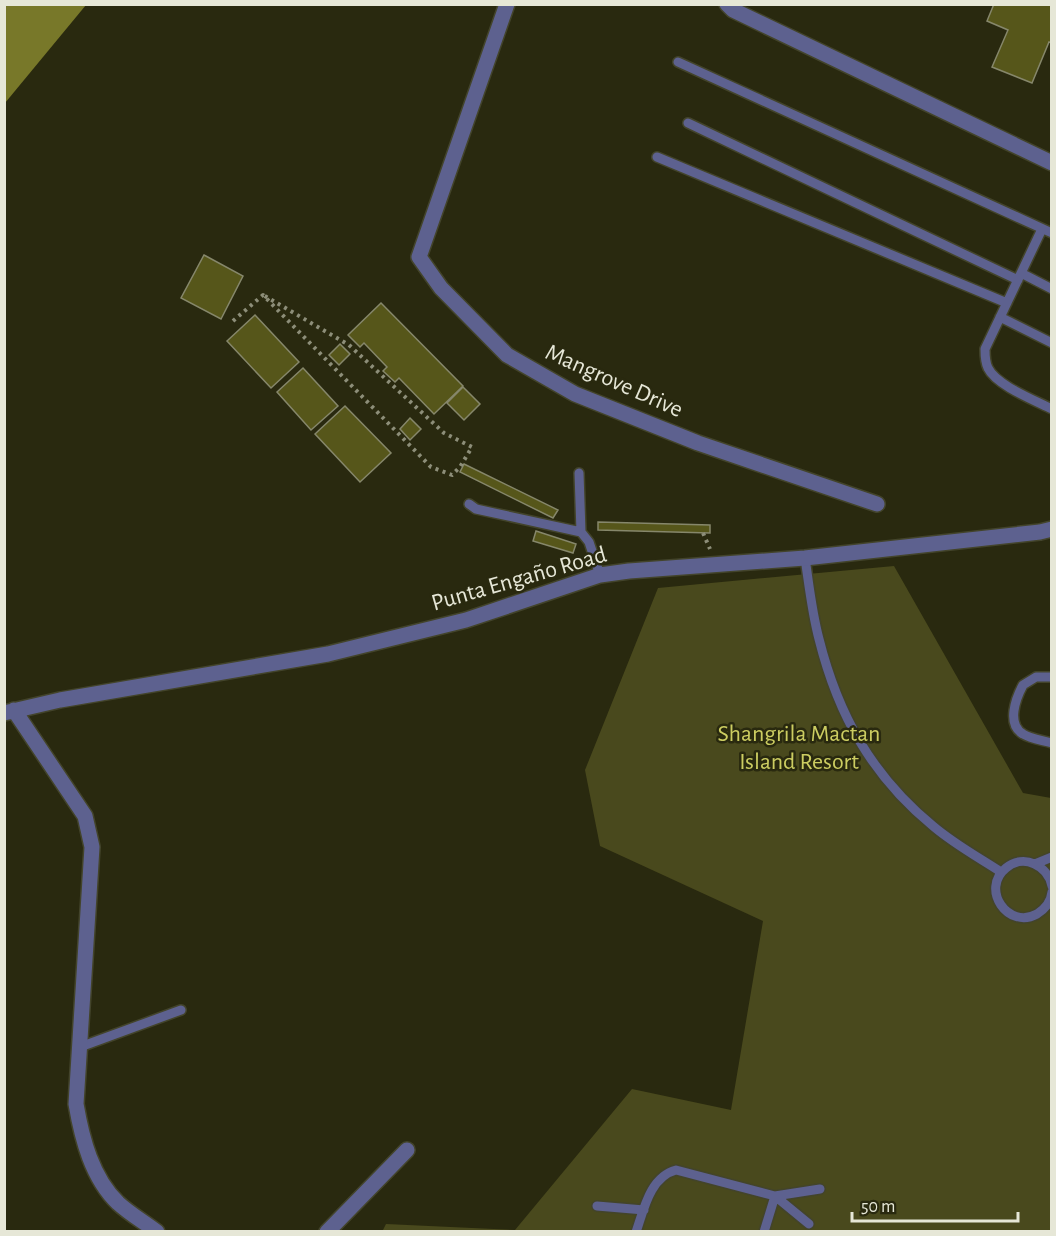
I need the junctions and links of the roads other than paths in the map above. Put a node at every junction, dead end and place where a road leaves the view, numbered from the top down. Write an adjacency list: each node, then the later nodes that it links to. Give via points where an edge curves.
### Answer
1 (507, 4): 16 (street, Mangrove Drive, via 419,257 441,288 507,355 575,394 698,443)
2 (727, 4): 6 (street)
3 (678, 62): 7 (lane)
4 (688, 123): 8 (lane)
5 (657, 157): 10 (lane)
6 (1052, 163)
7 (1047, 231): 8 (lane)
8 (1019, 277): 9 (lane); 10 (lane)
9 (1052, 289)
10 (1007, 303): 11 (lane)
11 (1000, 317): 12 (lane); 13 (lane, via 985,349 989,370 998,381)
12 (1052, 343)
13 (1052, 409)
14 (579, 473): 18 (lane)
15 (469, 504): 18 (lane, via 476,510)
16 (877, 504)
17 (1052, 529): 19 (street, Punta Engaño Road)
18 (581, 532): 20 (lane, via 589,542)
19 (805, 558): 20 (street, Punta Engaño Road); 26 (lane, via 826,666 862,748 910,806)
20 (600, 575): 22 (street, Punta Engaño Road, via 466,620 328,654)
21 (1052, 677): 23 (lane, via 1036,677 1023,685 1013,715 1015,727 1025,736)
22 (9, 711): 30 (street, via 85,816 92,847)
23 (1052, 743)
24 (1052, 858): 25 (lane)
25 (1035, 864): 26 (lane, via 1017,862); 27 (lane, via 1047,874)
26 (1001, 872): 28 (lane, via 996,897 1006,912 1014,916 1024,918 1042,911)
27 (1052, 886)
28 (1052, 892)
29 (181, 1010): 30 (lane)
30 (80, 1047): 37 (street, via 76,1104 82,1139 100,1179 118,1203)
31 (407, 1150): 38 (street)
32 (820, 1189): 33 (lane)
33 (776, 1196): 35 (lane, via 676,1170 658,1180); 36 (lane); 40 (lane)
34 (597, 1206): 35 (lane)
35 (644, 1210): 39 (lane)
36 (809, 1224)
37 (157, 1232)
38 (327, 1232)
39 (636, 1232)
40 (764, 1232)

